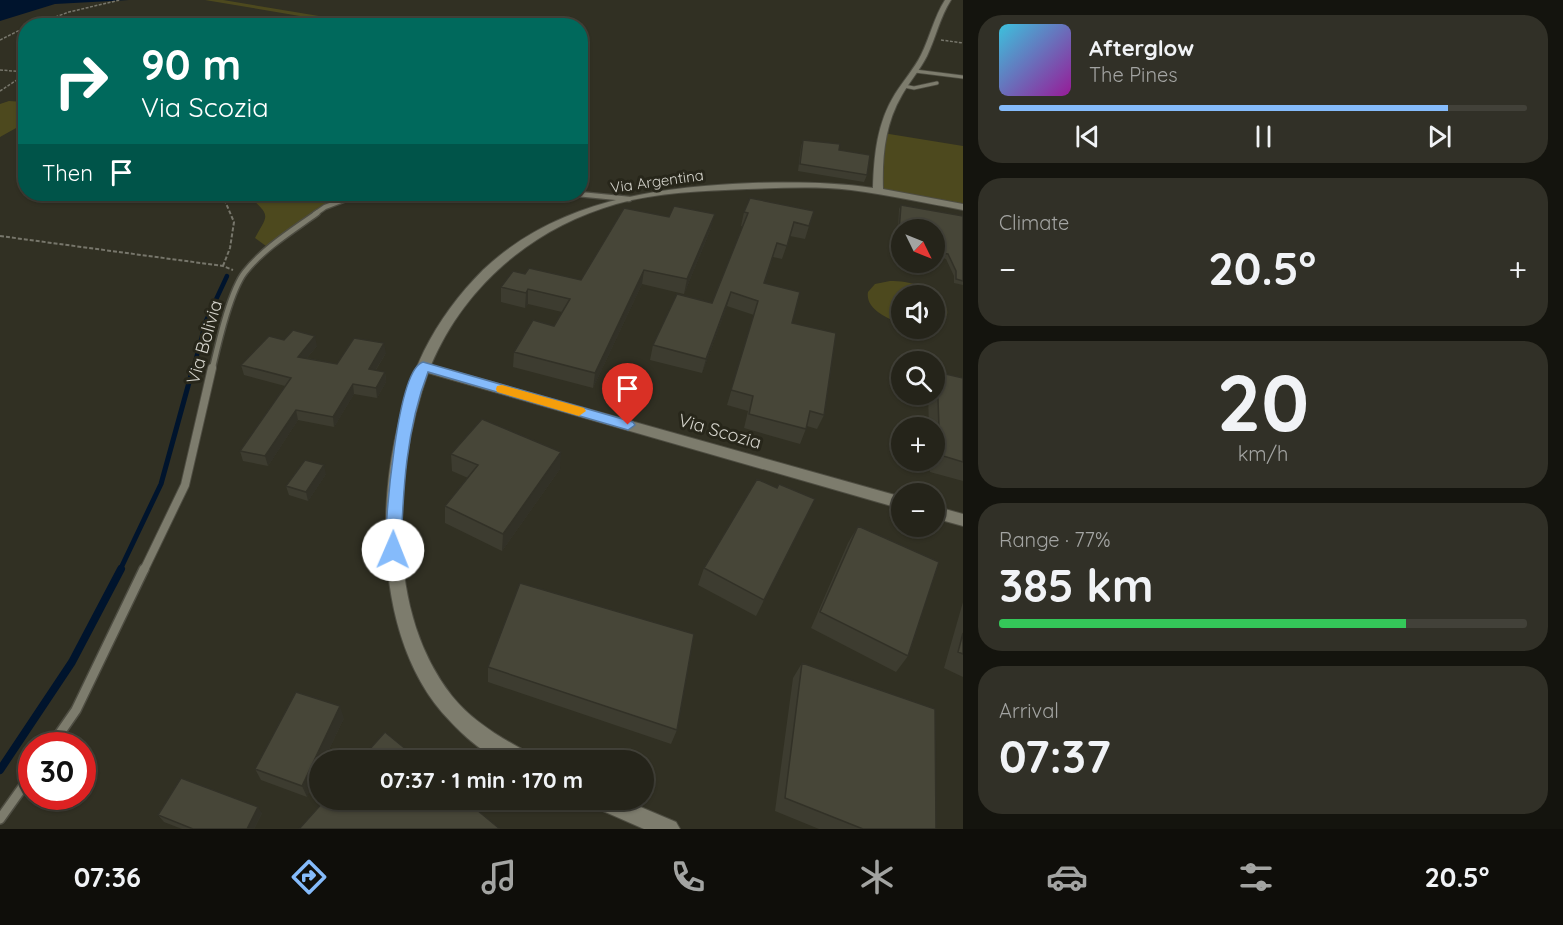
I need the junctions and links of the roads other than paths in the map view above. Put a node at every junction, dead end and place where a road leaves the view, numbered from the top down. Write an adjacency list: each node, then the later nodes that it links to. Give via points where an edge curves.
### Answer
1 (948, 0): 2 (street, via 936,18)
2 (915, 71): 3 (lane); 5 (street)
3 (963, 77)
4 (937, 83): 5 (lane)
5 (904, 87): 6 (street, via 879,142)
6 (878, 192): 8 (street, Via Argentina, via 834,186 766,186 707,188); 10 (street, Via Argentina)
7 (588, 195): 8 (lane, Via Bolivia)
8 (629, 198): 11 (street, Via Argentina, via 567,218 505,256 455,309)
9 (341, 201): 15 (lane, Via Bolivia, via 325,207 264,252 243,274 222,327 185,485 76,710)
10 (963, 207)
11 (423, 367): 12 (street, Via Scozia); 16 (street, Via Argentina, via 409,406 395,498 394,567 402,615 419,660 445,702 473,729)
12 (891, 500)
13 (945, 515): 14 (street)
14 (963, 520)
15 (61, 732)
16 (506, 750)
17 (18, 794): 19 (lane)
18 (624, 810): 20 (street)
19 (0, 819)
20 (669, 829)

